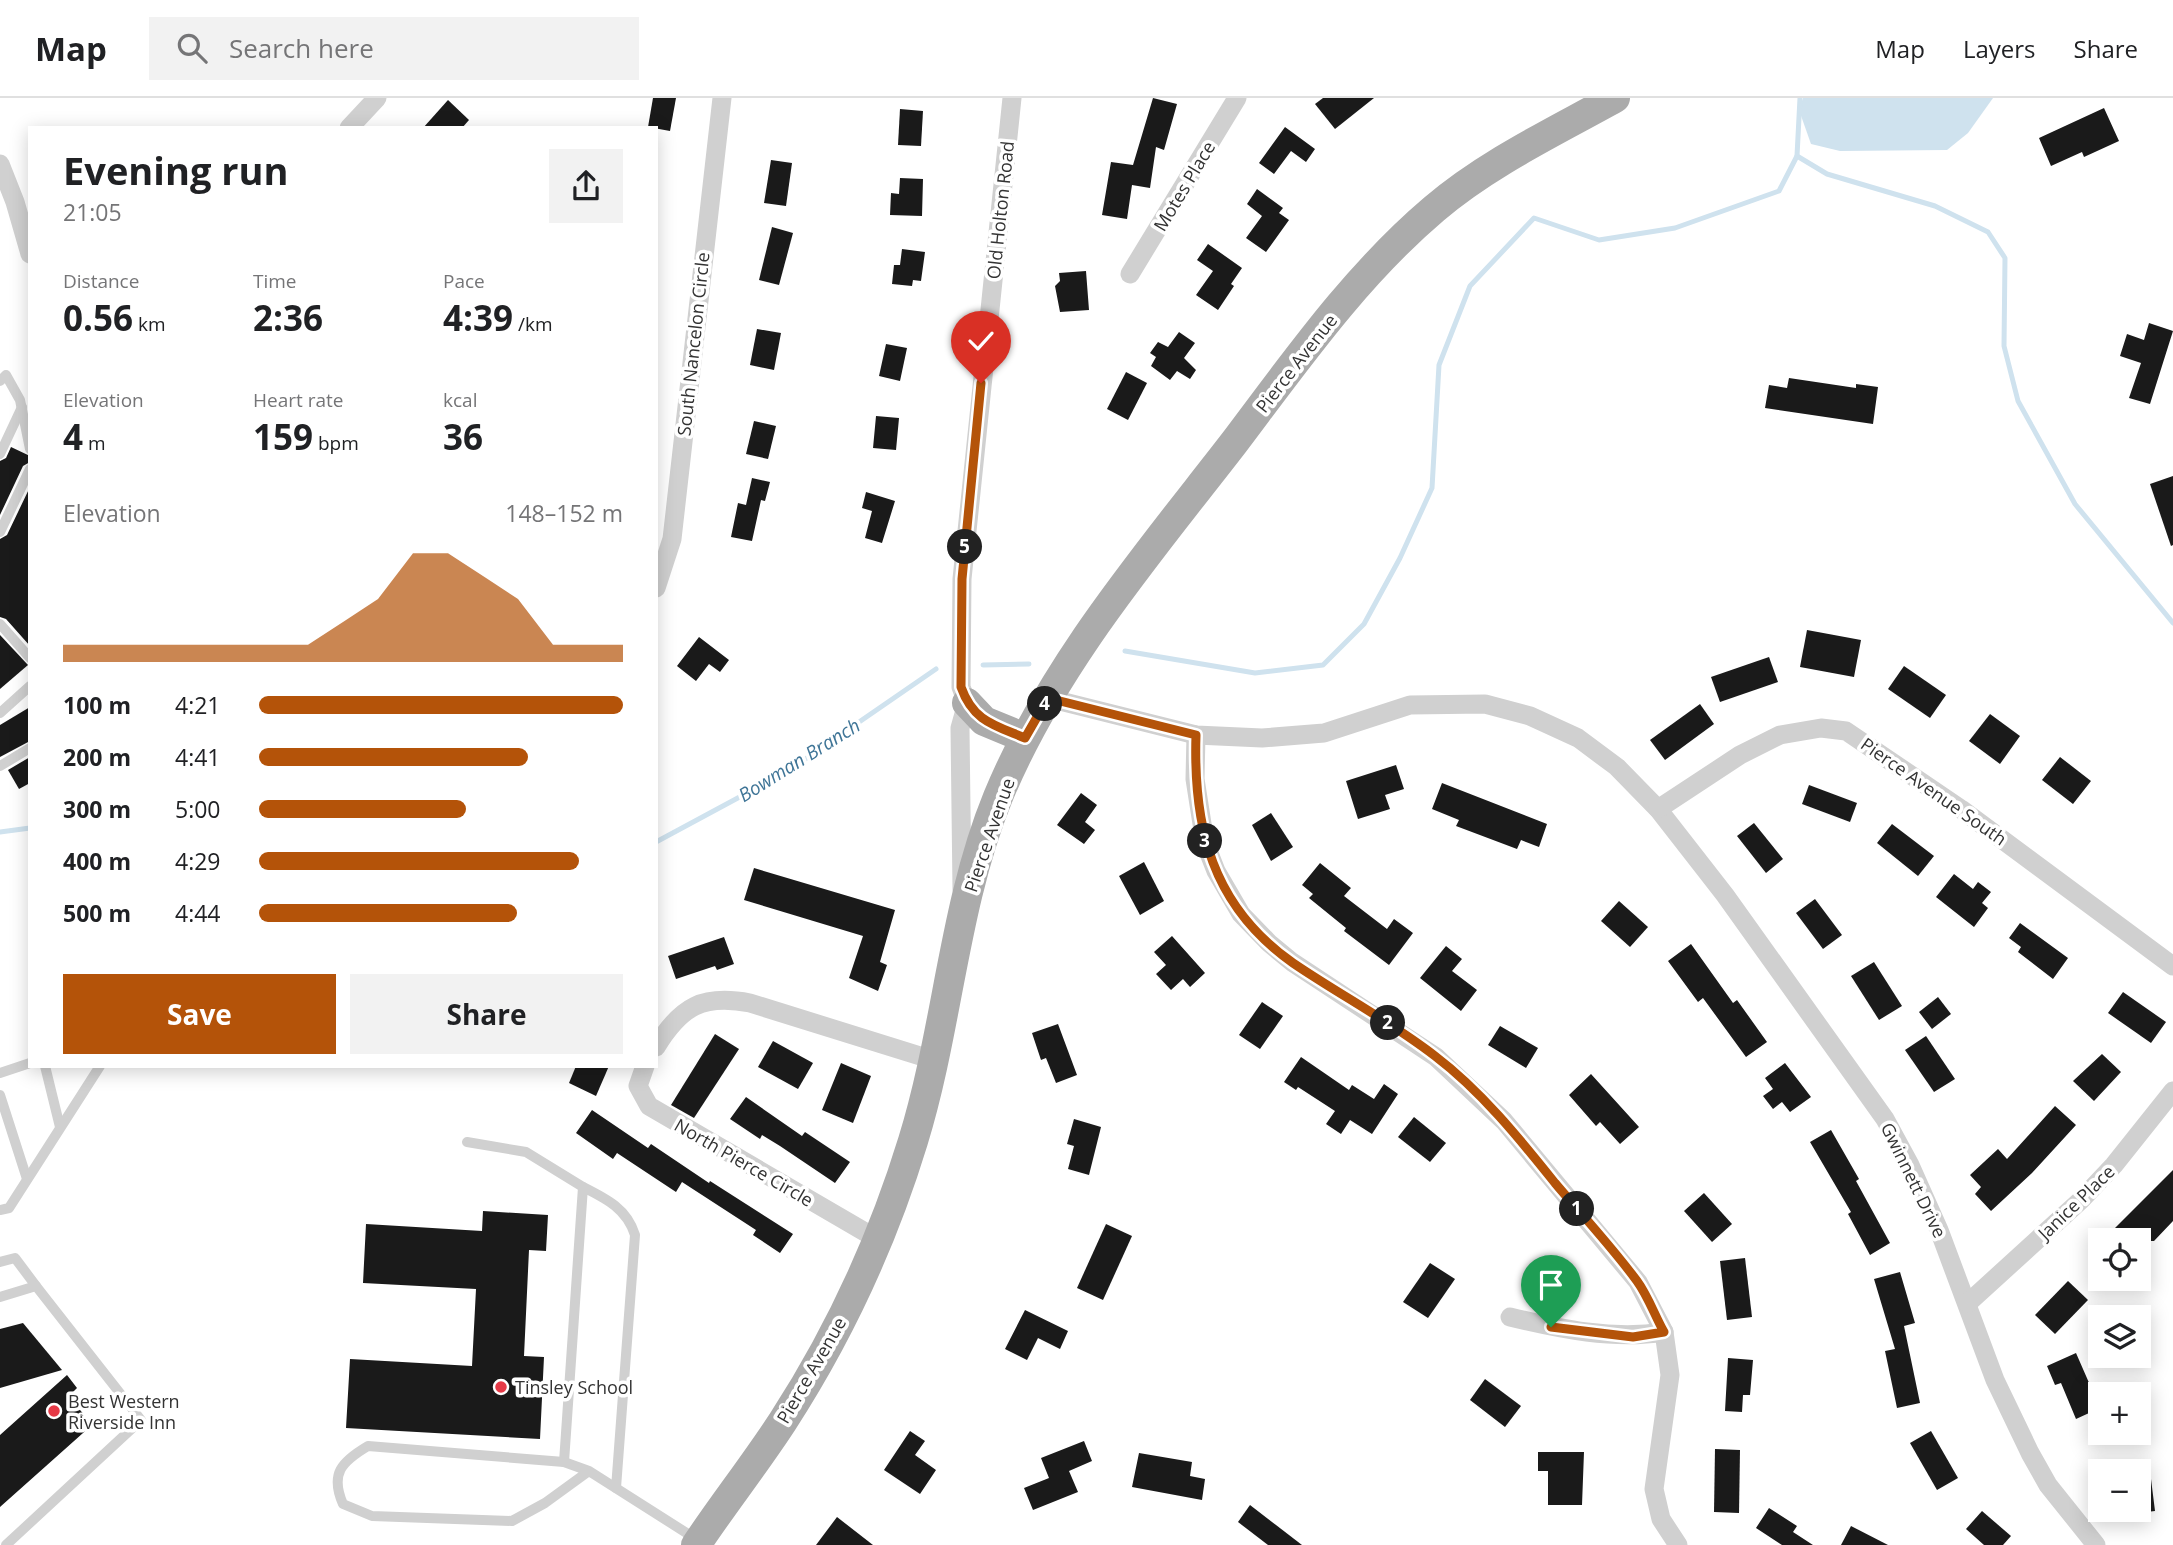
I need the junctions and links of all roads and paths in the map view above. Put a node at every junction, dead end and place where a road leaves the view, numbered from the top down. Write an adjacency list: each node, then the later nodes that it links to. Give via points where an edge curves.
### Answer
1 (377, 98): 6 (street)
2 (722, 98): 16 (street, South Nancelon Circle, via 672,539)
3 (1012, 98): 21 (street, Old Holton Road, via 962,579 961,687)
4 (1237, 98): 9 (street, Motes Place)
5 (1615, 98): 20 (main road, Pierce Avenue, via 1488,169 1435,208 1388,252 1308,346 1117,594)
6 (351, 126)
7 (0, 164): 8 (street)
8 (28, 247)
9 (1130, 274)
10 (0, 381): 11 (lane, via 6,375)
11 (22, 406): 12 (lane); 13 (lane)
12 (28, 438)
13 (0, 454)
14 (28, 473): 15 (lane)
15 (0, 532)
16 (658, 582)
17 (0, 624): 18 (lane)
18 (28, 656)
19 (28, 688): 22 (lane)
20 (1048, 698): 23 (street); 24 (main road, Pierce Avenue)
21 (967, 703): 24 (main road, via 984,721); 28 (street, Old Holton Road, via 960,727)
22 (0, 713)
23 (1196, 735): 27 (street, via 1262,738 1324,733 1410,705 1485,704 1530,716 1578,738 1617,767); 50 (street, via 1195,779 1205,843 1241,914 1292,962 1436,1057 1504,1121 1638,1282)
24 (1025, 738): 28 (main road, Pierce Avenue, via 997,799)
25 (28, 749): 26 (lane)
26 (0, 766)
27 (1658, 809): 29 (street, Pierce Avenue South, via 1729,761 1780,735 1821,728 1846,731 1961,809); 48 (street, Gwinnett Drive, via 1885,1119 1910,1164)
28 (964, 907): 31 (main road, Pierce Avenue)
29 (2173, 966)
30 (658, 1044): 31 (street, via 685,1010 724,998)
31 (933, 1060): 44 (main road, Pierce Avenue, via 915,1137)
32 (28, 1064): 36 (lane)
33 (45, 1068): 39 (lane)
34 (99, 1068): 39 (lane)
35 (644, 1068): 44 (street, North Pierce Circle, via 638,1086 649,1106)
36 (0, 1073)
37 (2173, 1091): 48 (street, Janice Place, via 2081,1200)
38 (0, 1095): 41 (lane)
39 (60, 1127): 41 (lane)
40 (467, 1142): 42 (lane, via 526,1152)
41 (27, 1179): 43 (lane, via 9,1208)
42 (583, 1187): 51 (lane); 53 (lane, via 614,1203 631,1220 635,1236)
43 (0, 1210)
44 (877, 1239): 54 (main road, Pierce Avenue, via 814,1370)
45 (0, 1262): 46 (lane, via 15,1258)
46 (36, 1286): 47 (lane); 55 (lane, via 141,1420)
47 (0, 1297)
48 (1968, 1303): 57 (street, Gwinnett Drive, via 1995,1380 2030,1453 2048,1485)
49 (1510, 1317): 50 (street, via 1633,1337)
50 (1664, 1332): 56 (street, via 1671,1375 1654,1489 1661,1519)
51 (564, 1462): 52 (lane); 52 (lane, via 368,1446 340,1469 336,1486 343,1504 372,1516 512,1521)
52 (589, 1471): 53 (lane)
53 (616, 1488): 54 (lane)
54 (700, 1544)
55 (6, 1545)
56 (1678, 1545)
57 (2096, 1545)

